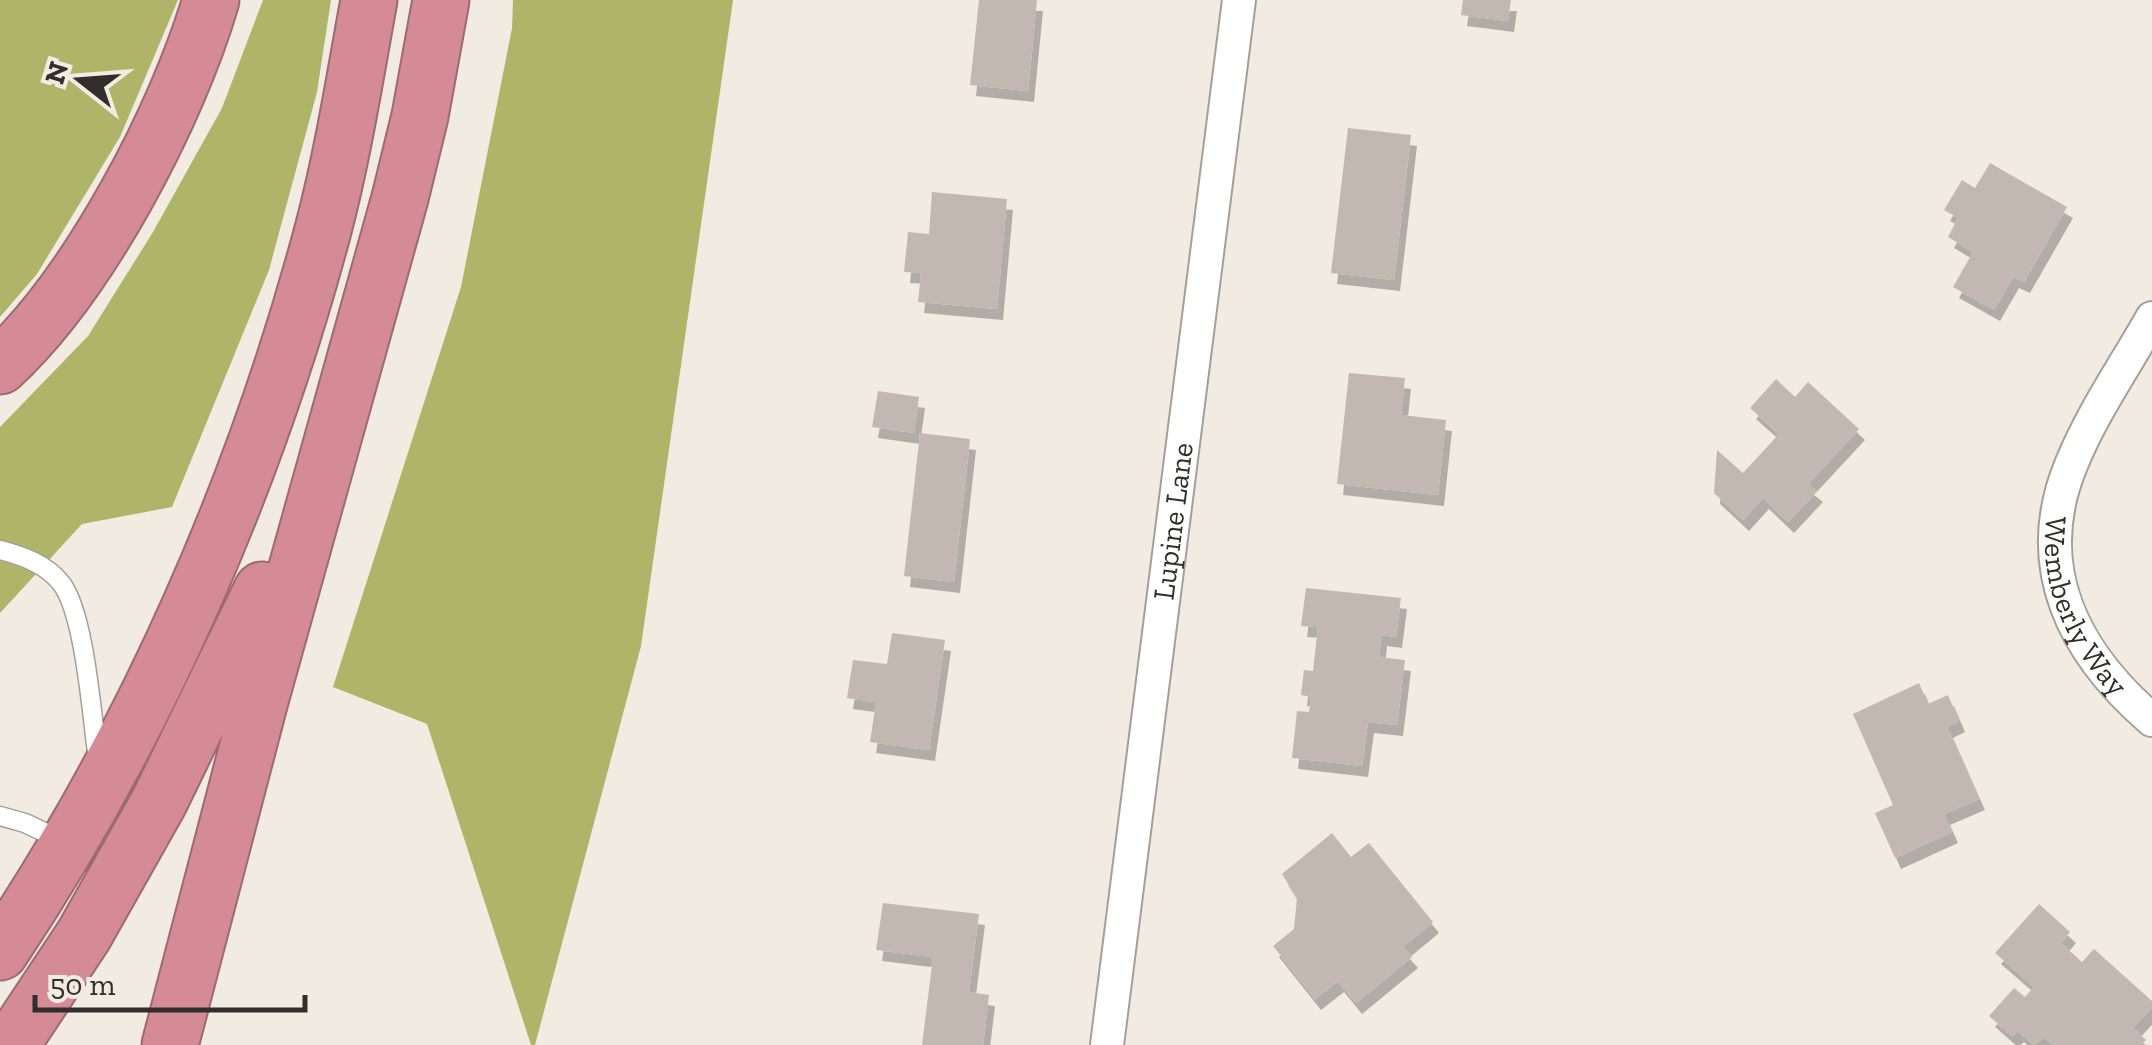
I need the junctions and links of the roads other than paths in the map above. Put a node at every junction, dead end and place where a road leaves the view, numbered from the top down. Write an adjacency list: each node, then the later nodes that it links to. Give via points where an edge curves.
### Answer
1 (211, 0): 7 (highway, via 130,189 78,273 26,343)
2 (368, 0): 10 (highway, via 324,227 294,332 222,528)
3 (442, 0): 6 (highway, via 400,198)
4 (1240, 0): 16 (street, Lupine Lane)
5 (2152, 318): 9 (street, Wemberly Way, via 2070,466 2054,557 2076,631 2104,674)
6 (354, 354): 14 (highway, via 286,536 228,665 93,919); 15 (highway)
7 (0, 366)
8 (0, 550): 10 (lane, via 44,566 63,585 82,650)
9 (2152, 720)
10 (102, 785): 12 (highway)
11 (0, 816): 12 (lane)
12 (68, 843): 13 (highway)
13 (0, 952)
14 (10, 1045)
15 (170, 1045)
16 (1107, 1045)

